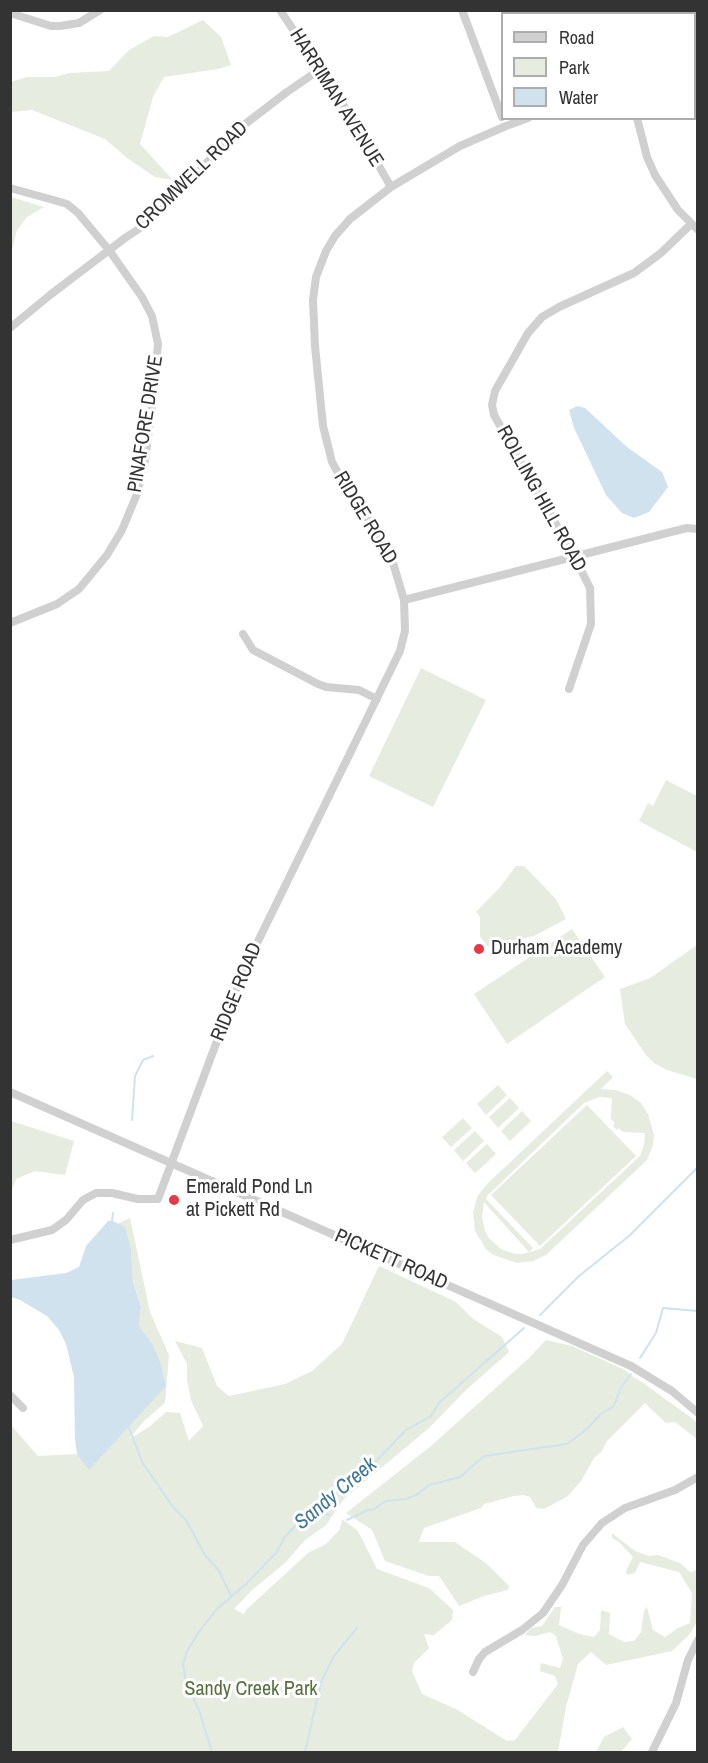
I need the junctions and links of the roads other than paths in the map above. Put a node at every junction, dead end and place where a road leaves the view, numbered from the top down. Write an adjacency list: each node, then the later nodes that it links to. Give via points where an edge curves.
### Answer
1 (100, 10): 4 (street, via 79,23 60,26)
2 (280, 10): 5 (street, HARRIMAN AVENUE)
3 (462, 10): 6 (street)
4 (10, 13)
5 (319, 70): 9 (street, HARRIMAN AVENUE); 12 (street, CROMWELL ROAD, via 236,131 158,214)
6 (501, 112)
7 (504, 120): 9 (street, RIDGE ROAD)
8 (638, 120): 11 (street, via 655,175)
9 (391, 187): 16 (street, RIDGE ROAD, via 359,211 330,243 316,277 314,314 319,396 328,451 347,489 392,556)
10 (10, 188): 12 (street, PINAFORE DRIVE, via 67,204)
11 (694, 227): 15 (street, ROLLING HILL ROAD, via 634,273 542,317 528,333 495,391 494,414)
12 (109, 250): 13 (street, CROMWELL ROAD); 17 (street, PINAFORE DRIVE, via 142,297 157,332 153,399 137,494 122,530 91,577 57,604)
13 (10, 328)
14 (698, 529): 15 (street, via 687,528)
15 (574, 556): 16 (street); 19 (street, ROLLING HILL ROAD, via 590,588 592,613)
16 (404, 600): 20 (street, RIDGE ROAD, via 403,641)
17 (10, 623)
18 (243, 634): 20 (street, via 253,650 318,684 358,690)
19 (569, 689)
20 (377, 699): 22 (street, RIDGE ROAD, via 251,953)
21 (10, 1092): 22 (street, PICKETT ROAD)
22 (172, 1164): 23 (street, RIDGE ROAD, via 158,1199 96,1193 83,1200 52,1230); 26 (street, PICKETT ROAD, via 631,1366)
23 (10, 1240)
24 (10, 1395): 25 (street)
25 (23, 1408)
26 (696, 1408)
27 (698, 1477): 29 (street, via 668,1493 625,1508 602,1523 583,1545 543,1613 485,1652)
28 (698, 1640): 30 (street, via 676,1703)
29 (473, 1672)
30 (652, 1752)

